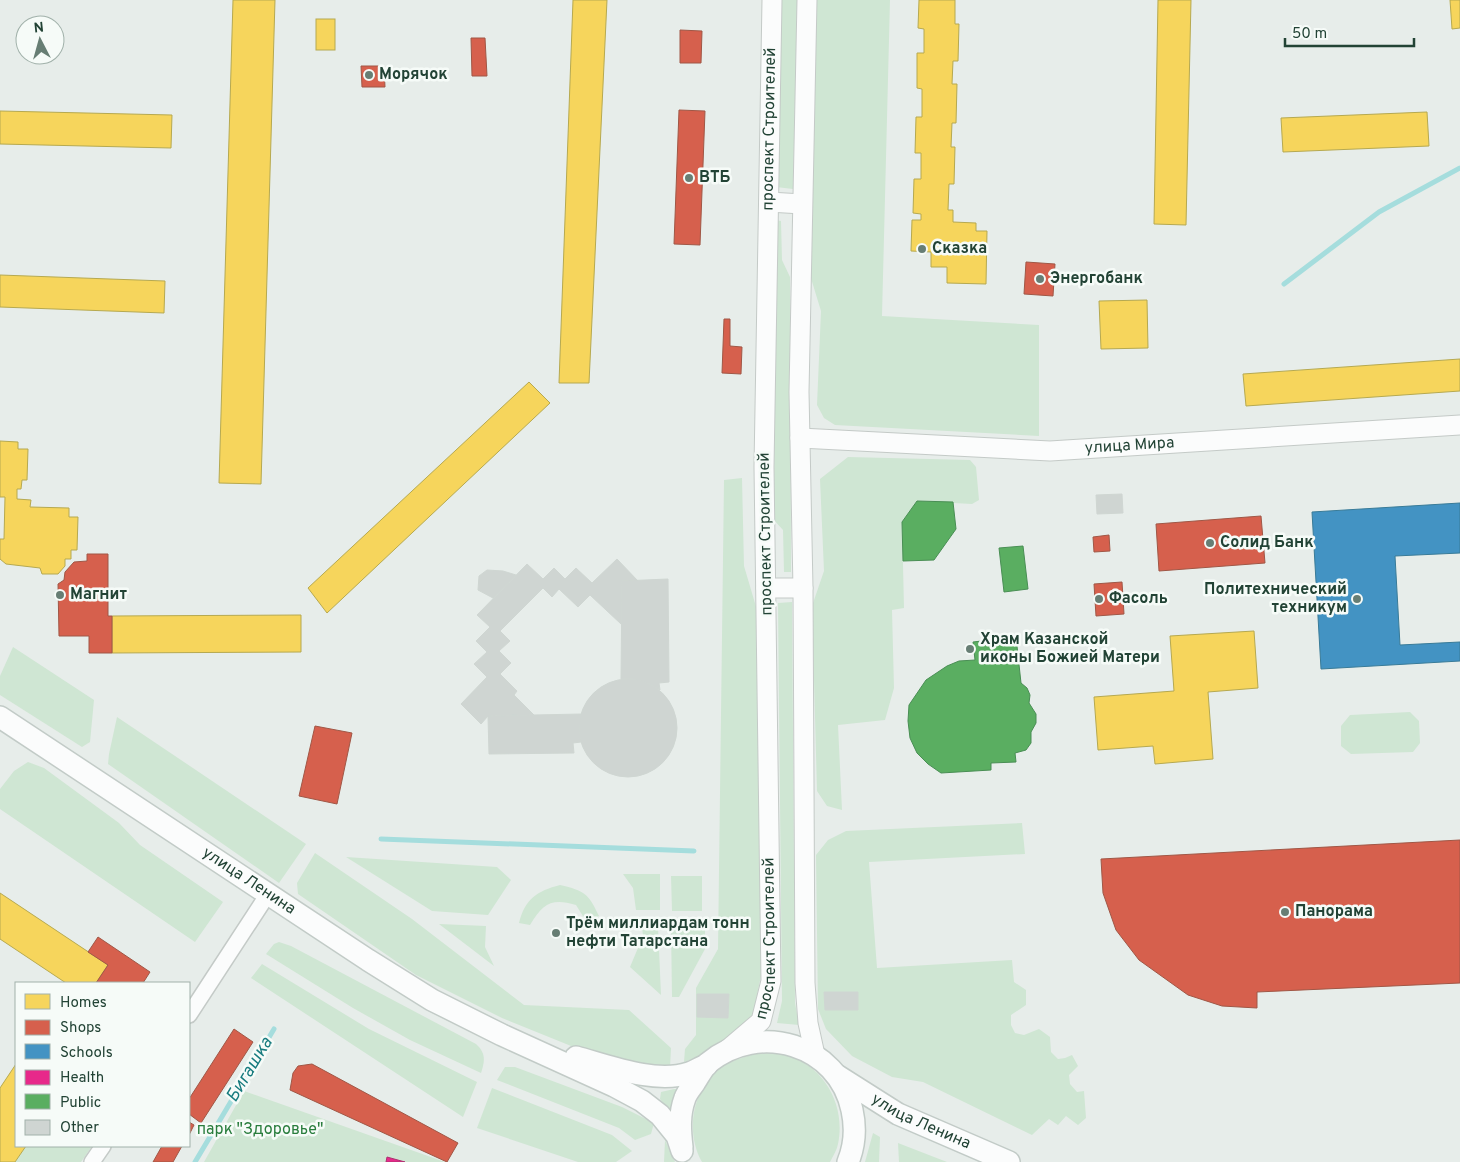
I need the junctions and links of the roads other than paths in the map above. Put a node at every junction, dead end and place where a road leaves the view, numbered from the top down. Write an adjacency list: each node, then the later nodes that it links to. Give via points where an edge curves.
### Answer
1 (772, 0): 3 (street, проспект Строителей)
2 (807, 0): 4 (street, проспект Строителей)
3 (769, 202): 4 (street); 7 (street, проспект Строителей, via 764,467)
4 (802, 204): 6 (street, проспект Строителей)
5 (1460, 425): 6 (street, улица Мира, via 1050,451)
6 (800, 438): 8 (street, проспект Строителей)
7 (766, 588): 8 (street); 13 (street, проспект Строителей, via 772,981 761,1021)
8 (803, 588): 14 (street, проспект Строителей, via 804,983 808,1023)
9 (0, 717): 10 (main road, улица Ленина)
10 (268, 894): 11 (street); 12 (main road, улица Ленина, via 432,1000)
11 (190, 1013)
12 (502, 1035): 15 (main road, via 634,1074 664,1076 687,1073); 18 (main road, via 642,1101 660,1115 677,1136)
13 (726, 1051): 14 (main road, via 758,1041 788,1044); 15 (main road)
14 (816, 1055): 16 (main road)
15 (707, 1065): 18 (main road, via 685,1097 679,1122)
16 (836, 1074): 20 (main road, via 849,1096 855,1126); 21 (main road, улица Ленина, via 898,1114)
17 (102, 1147): 19 (street)
18 (685, 1157)
19 (92, 1162)
20 (848, 1162)
21 (1009, 1162)

